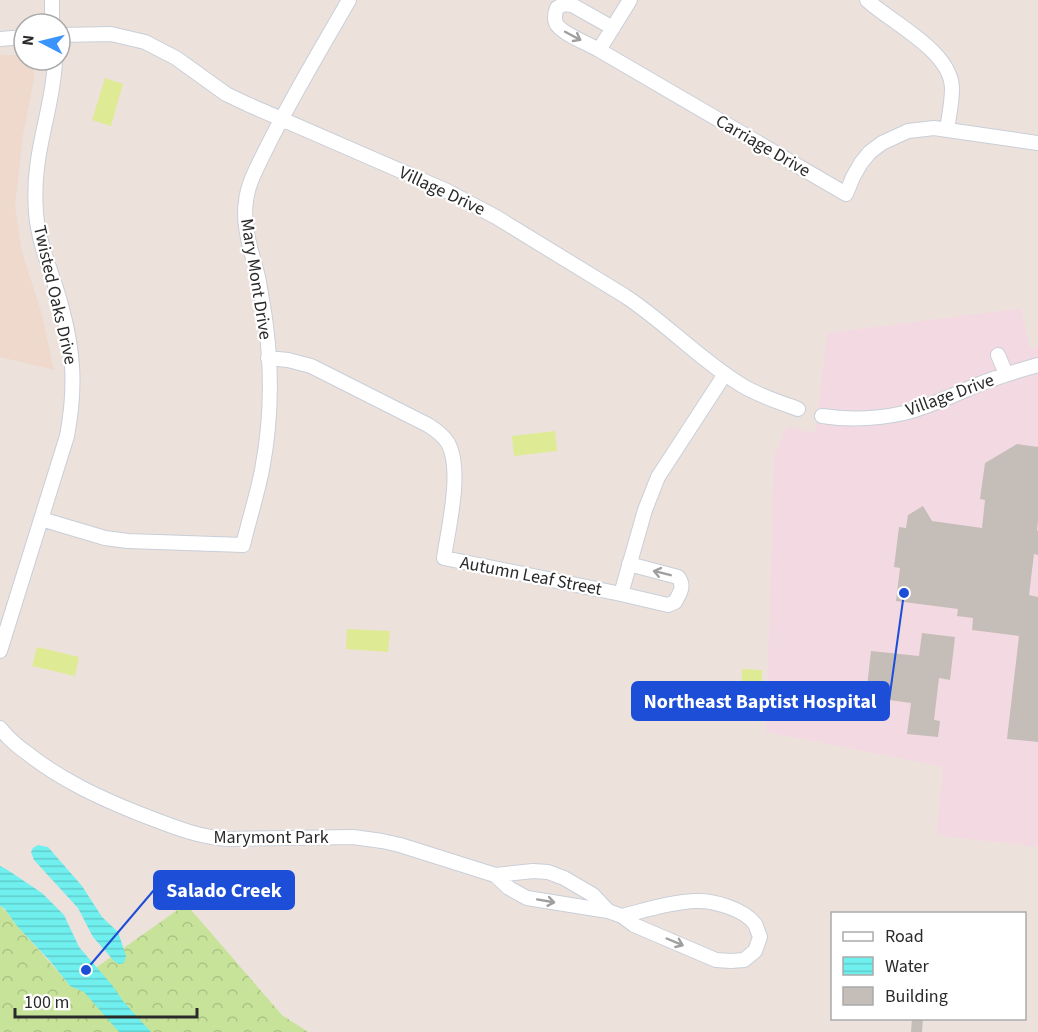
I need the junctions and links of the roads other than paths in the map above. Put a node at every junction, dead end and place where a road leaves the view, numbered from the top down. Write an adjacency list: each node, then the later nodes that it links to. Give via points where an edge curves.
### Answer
1 (349, 0): 8 (street, Mary Mont Drive)
2 (630, 0): 4 (street)
3 (867, 0): 9 (street, via 943,62 952,86)
4 (613, 28): 6 (street); 6 (street, Carriage Drive, one-way to 6, via 572,5 557,8 555,22 561,30)
5 (72, 35): 8 (street, Village Drive, via 111,34 145,42 176,58 226,94)
6 (599, 50): 9 (street, Carriage Drive, via 846,194 861,163 882,143 908,131)
7 (54, 72): 18 (street, Twisted Oaks Drive, via 37,168 36,214 45,260 61,304 74,377 67,436)
8 (280, 120): 12 (street, Mary Mont Drive, via 248,189 244,215 266,327); 14 (street, Village Drive, via 447,191 496,217 643,308)
9 (947, 130): 10 (street, Carriage Drive)
10 (1038, 143)
11 (998, 355): 15 (street, Village Drive)
12 (268, 358): 18 (street, Mary Mont Drive, via 268,422 262,471 243,545 128,541); 20 (street, Autumn Leaf Street, via 311,366 428,425 444,437 455,474 444,558)
13 (1038, 365): 15 (street, Village Drive)
14 (725, 374): 16 (street, Village Drive, via 744,387); 19 (street, via 658,477)
15 (1006, 374): 17 (street, Village Drive, via 904,413 869,418)
16 (798, 409)
17 (822, 416)
18 (41, 519): 21 (street, Twisted Oaks Drive)
19 (629, 564): 20 (street); 20 (street, Autumn Leaf Street, one-way to 19, via 668,605 675,602 682,588 678,577)
20 (621, 594)
21 (0, 651)
22 (0, 728): 23 (street, Marymont Park, via 34,759 76,786 194,834 228,839 372,839)
23 (495, 875): 24 (street, Marymont Park, one-way to 24, via 527,897); 24 (street, Marymont Park, via 548,872 593,895)
24 (608, 911): 25 (street, Marymont Park)
25 (622, 916): 25 (street, Marymont Park, one-way to 25, via 634,925 716,960 744,960 755,951 760,937 755,924 743,914 698,900)

